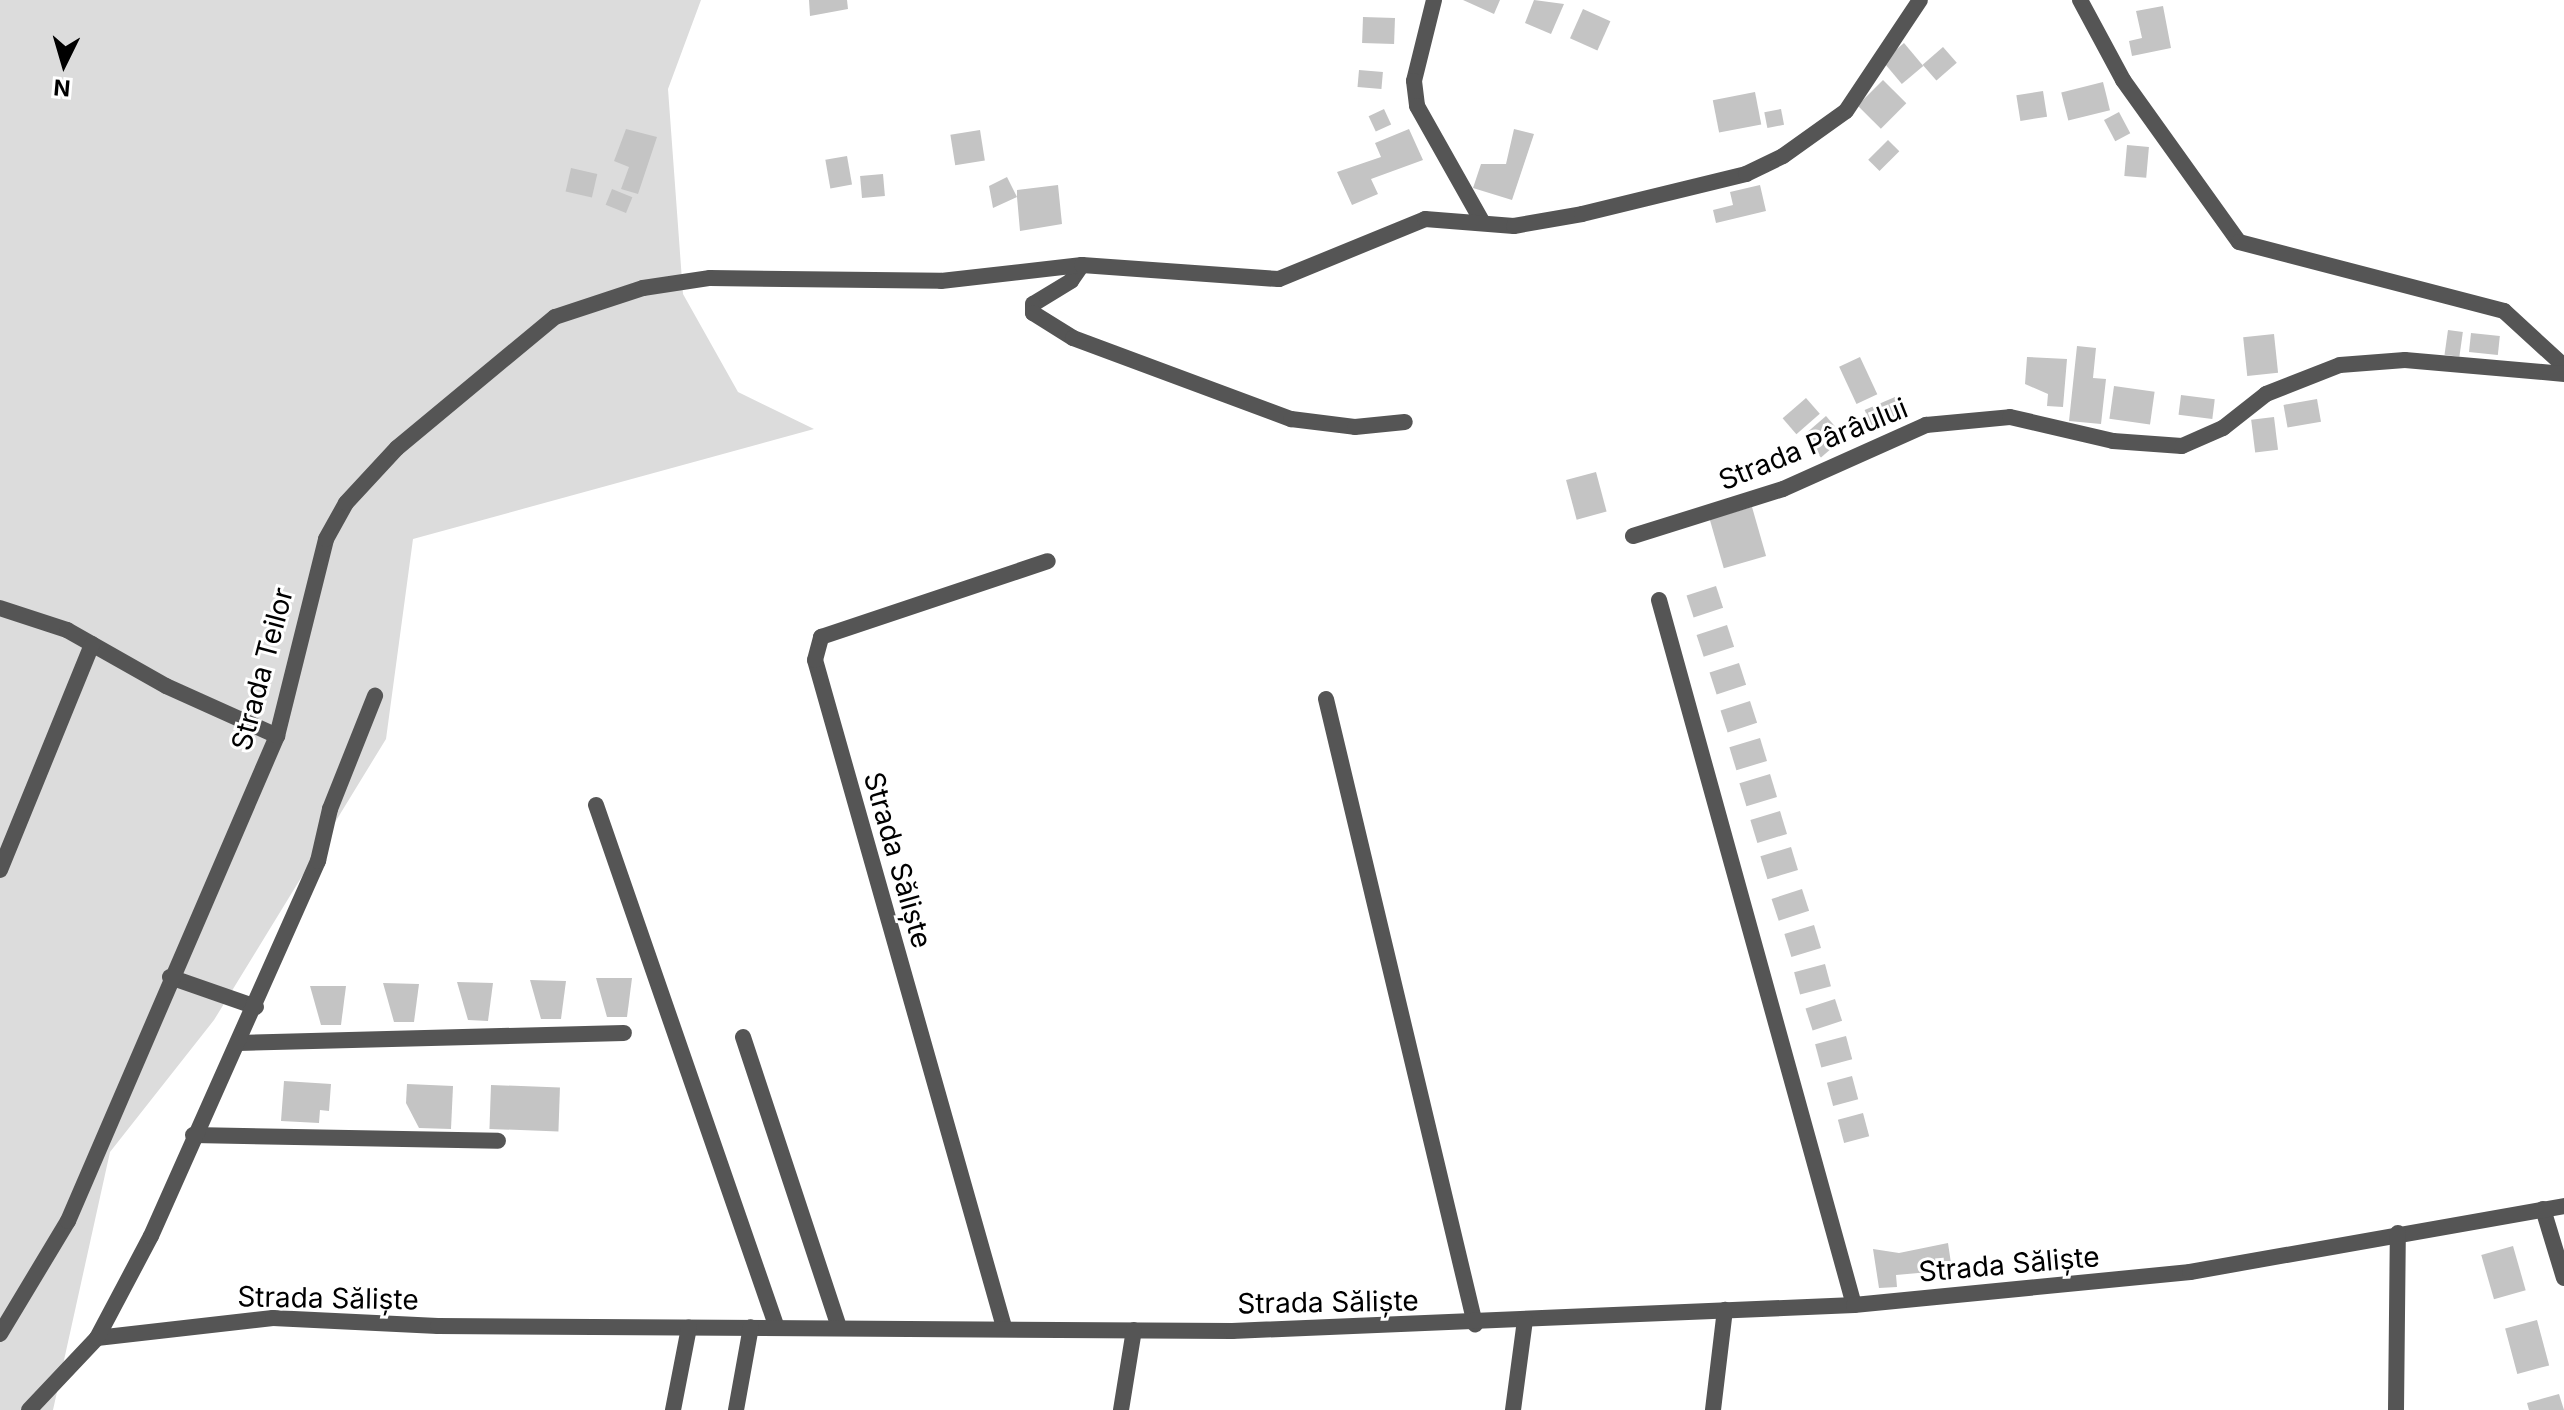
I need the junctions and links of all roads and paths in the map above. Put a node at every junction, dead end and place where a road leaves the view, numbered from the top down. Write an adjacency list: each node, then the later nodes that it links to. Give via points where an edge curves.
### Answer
1 (1434, 0): 4 (street, via 1414,81 1417,106)
2 (1920, 0): 4 (street, Strada Teilor, via 1846,111 1783,156 1746,174 1582,214 1532,225)
3 (2080, 0): 6 (street, via 2123,80 2239,242 2504,311)
4 (1483, 223): 5 (street, Strada Teilor, via 1425,219 1279,279)
5 (1082, 265): 8 (street, via 1071,281 1033,304 1033,313 1073,338 1291,419 1355,427); 16 (street, Strada Teilor, via 941,281 710,278 594,301 555,317 397,448 346,503 326,539)
6 (2564, 366)
7 (2564, 374): 9 (street, Strada Pârâului, via 2494,374 2405,360 2340,365 2266,394 2205,440 2182,446 2113,441 2010,417 1926,425 1783,489)
8 (1405, 422)
9 (1633, 536)
10 (1048, 561): 36 (street, Strada Săliște, via 821,637 815,660)
11 (1659, 600): 30 (street)
12 (0, 608): 13 (street)
13 (92, 644): 16 (street); 18 (street)
14 (375, 696): 20 (street, via 330,809 318,861)
15 (1326, 699): 33 (street)
16 (277, 736): 19 (street, Strada Teilor)
17 (596, 805): 38 (street)
18 (0, 870)
19 (170, 977): 20 (street); 40 (street, Strada Teilor, via 68,1221)
20 (256, 1007): 23 (street)
21 (624, 1033): 23 (street)
22 (743, 1037): 35 (street)
23 (238, 1043): 24 (street)
24 (193, 1135): 25 (street); 41 (street)
25 (498, 1141)
26 (2564, 1206): 27 (street, Strada Săliște)
27 (2543, 1209): 28 (street, Strada Săliște); 29 (street)
28 (2398, 1233): 30 (street, Strada Săliște, via 2190,1272); 48 (street)
29 (2564, 1278)
30 (1854, 1305): 31 (street, Strada Săliște)
31 (1725, 1310): 32 (street, Strada Săliște); 47 (street)
32 (1525, 1320): 33 (street, Strada Săliște); 46 (street)
33 (1475, 1324): 39 (street, Strada Săliște)
34 (751, 1327): 37 (street, Strada Săliște); 38 (street, Strada Săliște); 44 (street)
35 (839, 1327): 36 (street, Strada Săliște); 38 (street, Strada Săliște)
36 (1004, 1327): 39 (street, Strada Săliște)
37 (689, 1328): 41 (street, Strada Săliște, via 273,1318); 43 (street)
38 (777, 1328)
39 (1134, 1330): 45 (street)
40 (0, 1334)
41 (97, 1338): 42 (street)
42 (29, 1410)
43 (673, 1410)
44 (736, 1410)
45 (1121, 1410)
46 (1513, 1410)
47 (1713, 1410)
48 (2396, 1410)

